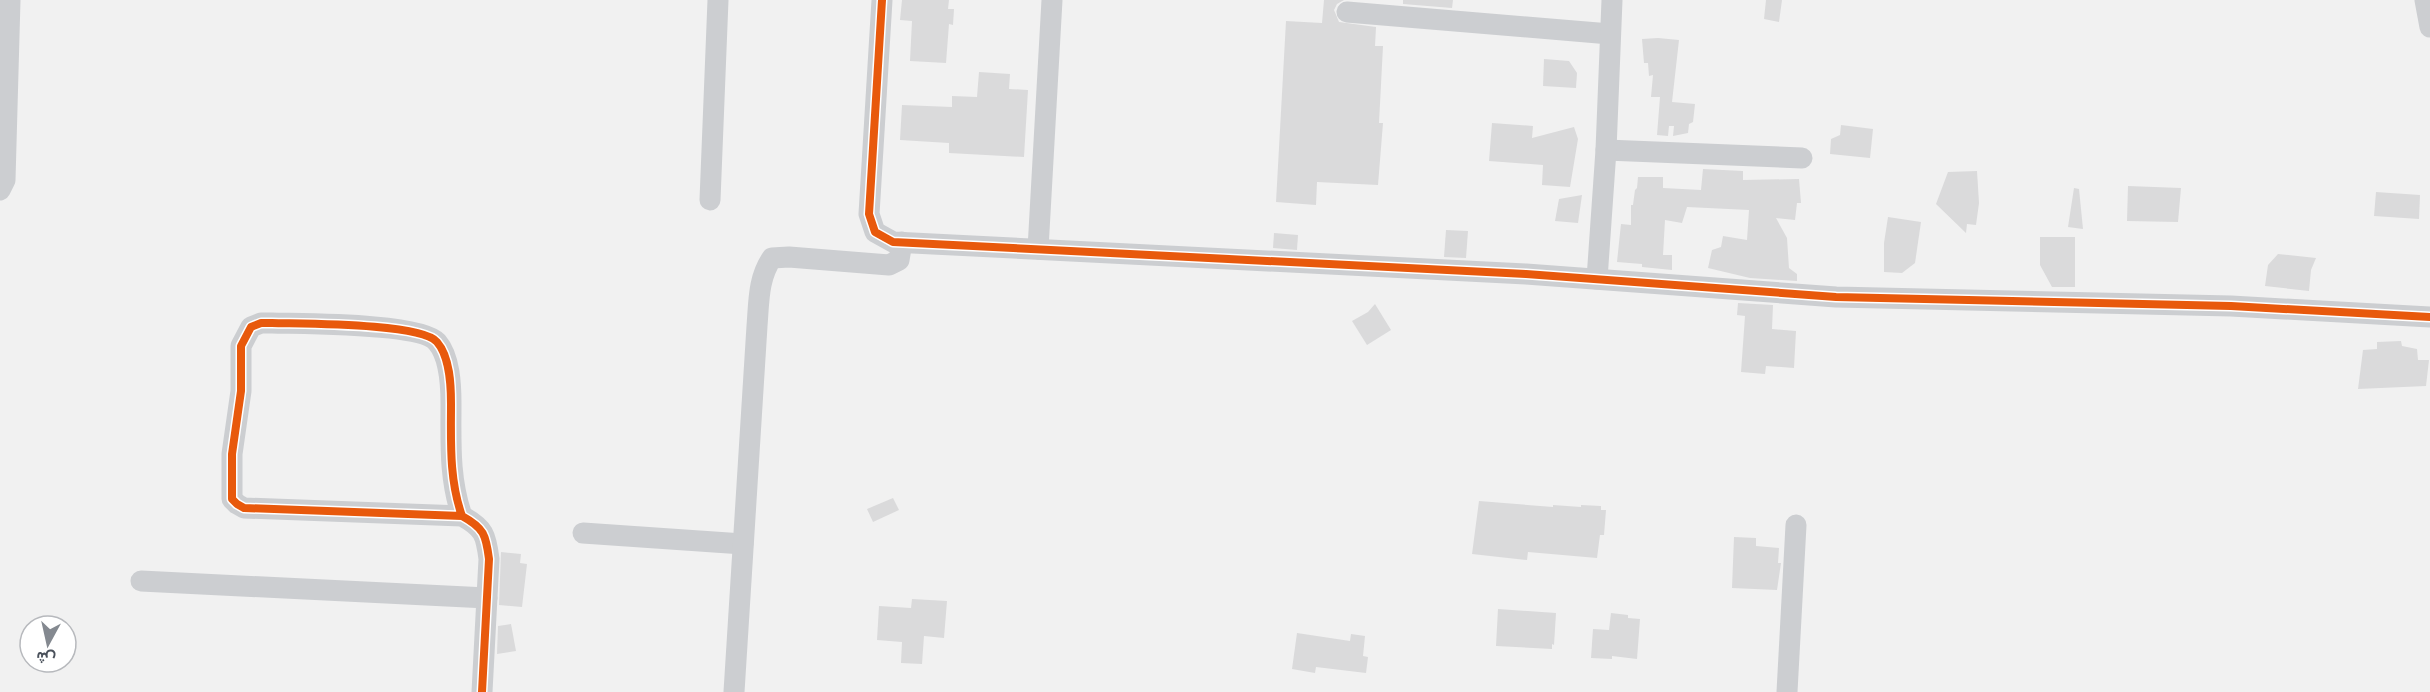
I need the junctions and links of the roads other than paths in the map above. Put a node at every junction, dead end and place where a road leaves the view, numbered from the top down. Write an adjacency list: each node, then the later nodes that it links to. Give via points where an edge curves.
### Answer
1 (10, 0): 12 (street, via 5,180)
2 (717, 0): 13 (street)
3 (882, 0): 14 (street, via 869,214 875,232 893,242)
4 (1052, 0): 15 (street)
5 (1612, 0): 9 (street)
6 (2425, 0): 8 (street)
7 (1347, 12): 9 (street)
8 (2430, 27)
9 (1610, 34): 10 (street)
10 (1606, 150): 11 (street); 16 (street)
11 (1802, 158)
12 (0, 190)
13 (710, 200)
14 (902, 242): 15 (street); 21 (street, via 899,260 889,265 789,257 772,258 764,270)
15 (1038, 249): 16 (street)
16 (1597, 279): 17 (street, via 1836,297 2231,306)
17 (2430, 317)
18 (462, 516): 18 (street, via 244,508 237,504 231,489 241,391 241,346 252,327 272,323 395,329 428,335 438,343 448,366 452,474); 23 (street, via 482,529 486,540)
19 (1796, 525): 26 (street)
20 (583, 533): 21 (street)
21 (743, 544): 25 (street)
22 (141, 581): 23 (street)
23 (487, 598): 24 (street)
24 (482, 692)
25 (734, 692)
26 (1787, 692)

